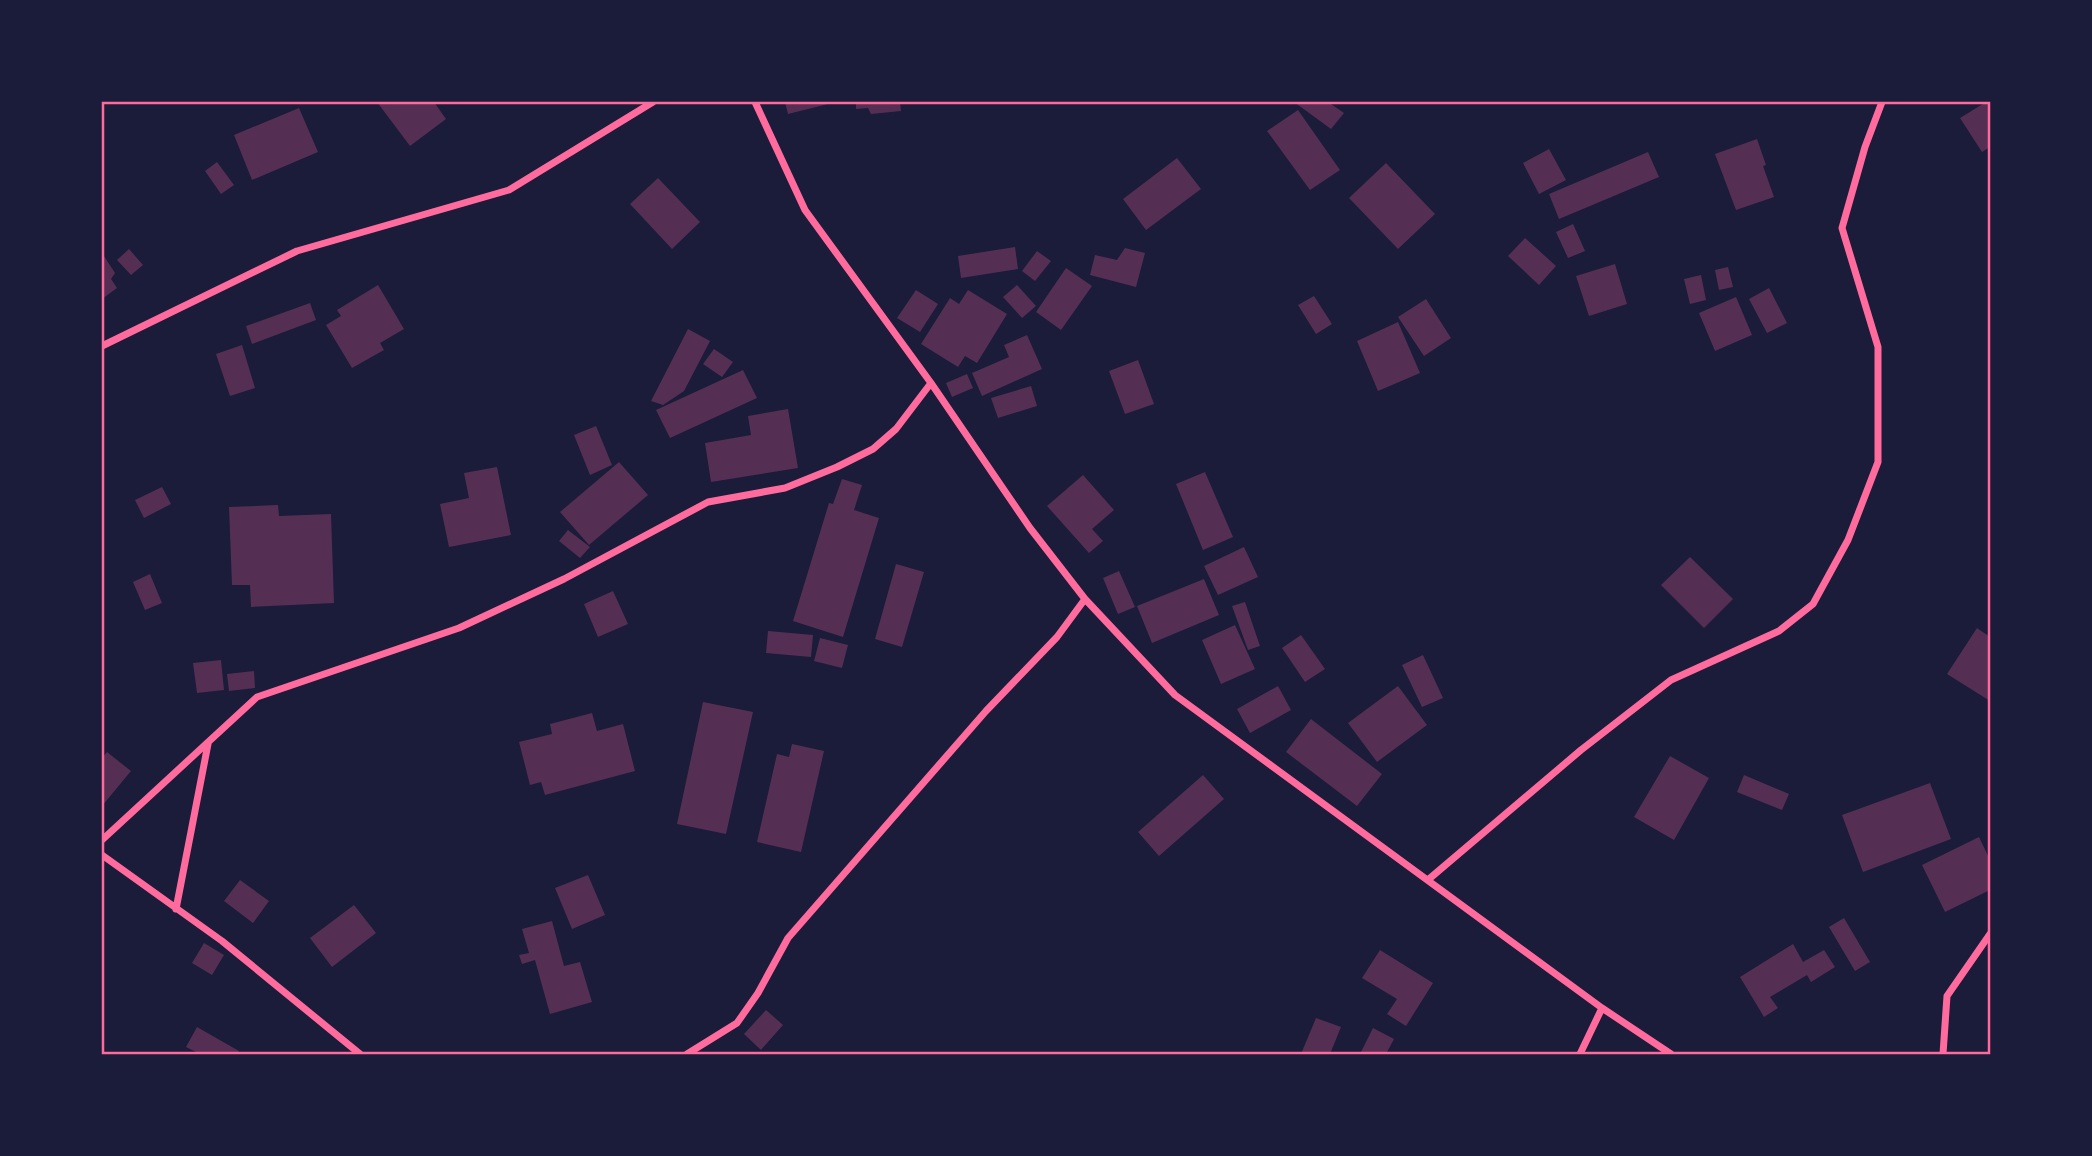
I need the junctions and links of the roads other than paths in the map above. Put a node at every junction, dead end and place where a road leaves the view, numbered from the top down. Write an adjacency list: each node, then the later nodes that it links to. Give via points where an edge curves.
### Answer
1 (653, 102): 4 (street, via 509,190 297,251)
2 (755, 102): 5 (street, via 805,209)
3 (1882, 102): 10 (street, via 1842,228 1878,347 1878,462 1848,540 1814,604 1779,631 1671,680)
4 (102, 346)
5 (931, 383): 6 (street, via 1030,528); 7 (street, via 896,429 873,449 785,488 708,502 564,579 459,628 257,697)
6 (1086, 599): 10 (street, via 1175,695); 15 (street, via 788,938 737,1023)
7 (208, 743): 8 (street); 11 (street)
8 (102, 840)
9 (102, 855): 11 (street)
10 (1429, 879): 13 (street)
11 (176, 909): 14 (street, via 222,941)
12 (1990, 934): 18 (street, via 1947,996)
13 (1602, 1008): 16 (street); 17 (street)
14 (360, 1055)
15 (687, 1055)
16 (1580, 1055)
17 (1671, 1055)
18 (1943, 1055)

